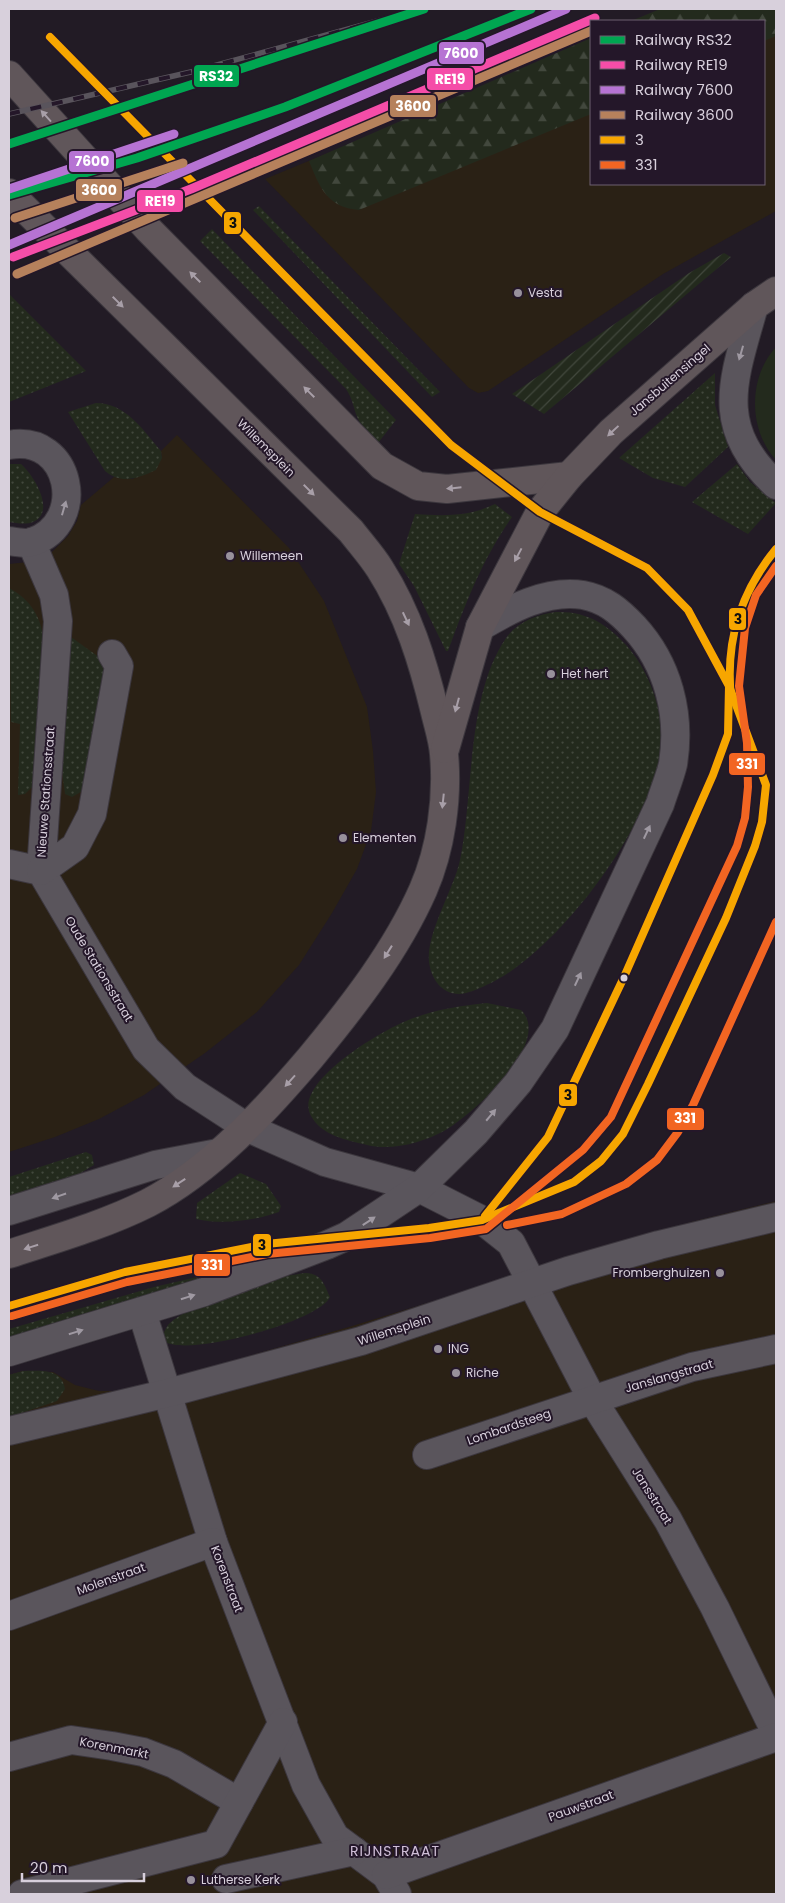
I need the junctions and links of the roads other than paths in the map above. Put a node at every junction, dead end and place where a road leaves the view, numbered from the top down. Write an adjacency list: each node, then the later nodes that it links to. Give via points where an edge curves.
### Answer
1 (9, 75): 6 (main road, one-way to 1, via 447,489 418,486 382,466 150,230)
2 (9, 193): 12 (main road, Willemsplein, one-way to 12, via 351,531 380,570 406,619 424,669)
3 (776, 291): 4 (main road, Jansbuitensingel)
4 (754, 306): 6 (main road, Jansbuitensingel, one-way to 6, via 611,432); 7 (street, one-way to 7, via 733,383 733,415 745,448)
5 (9, 445): 9 (street, Nieuwe Stationsstraat, one-way to 5, via 56,525 63,514 66,490 59,464 52,455 35,445)
6 (569, 476): 8 (main road, Jansbuitensingel)
7 (776, 485)
8 (540, 512): 10 (main road, Willemsplein, one-way to 10)
9 (20, 542): 14 (street, Nieuwe Stationsstraat, via 54,595 65,622)
10 (480, 627): 12 (main road, Willemsplein, one-way to 12); 17 (street, one-way to 10, via 476,1132 556,1029 660,804 672,764 674,722 666,677 642,636 620,612 603,601 582,595 558,595 507,611)
11 (112, 654): 14 (street, Nieuwe Stationsstraat, via 119,666 92,814 75,847)
12 (444, 752): 15 (main road, Willemsplein, one-way to 15, via 444,798 438,836 423,890 393,944 345,1014)
13 (9, 864): 14 (street)
14 (41, 871): 15 (street, Oude Stationsstraat, via 146,1049 184,1087)
15 (248, 1128): 16 (main road, Willemsplein); 17 (street, via 325,1162)
16 (218, 1153): 18 (street, one-way to 18, via 155,1165); 20 (main road, one-way to 20, via 187,1178 148,1202 77,1232)
17 (419, 1188): 21 (street, via 498,1231 511,1243); 22 (street, one-way to 17, via 327,1245)
18 (9, 1211)
19 (776, 1217): 21 (street, Willemsplein, via 568,1271)
20 (9, 1254)
21 (526, 1274): 25 (street, Willemsplein, via 362,1341); 26 (street, Jansstraat)
22 (142, 1312): 24 (street, one-way to 22); 25 (street, Korenstraat)
23 (776, 1349): 26 (street, Janslangstraat, via 692,1366)
24 (9, 1352)
25 (168, 1393): 27 (street, Willemsplein); 29 (street, Korenstraat)
26 (592, 1399): 28 (street, Lombardsteeg); 32 (street, Jansstraat, via 668,1520)
27 (9, 1431)
28 (427, 1455)
29 (213, 1542): 30 (street, Molenstraat); 31 (street, Korenstraat)
30 (9, 1616)
31 (283, 1722): 34 (street); 36 (street, Korenstraat, via 306,1785)
32 (776, 1735): 37 (street, Pauwstraat)
33 (9, 1757): 34 (street, Korenmarkt, via 72,1740 143,1752 174,1764)
34 (239, 1802): 35 (street)
35 (216, 1844): 38 (street); 39 (street)
36 (344, 1844): 37 (street); 38 (street)
37 (392, 1885)
38 (228, 1886)
39 (22, 1894)

